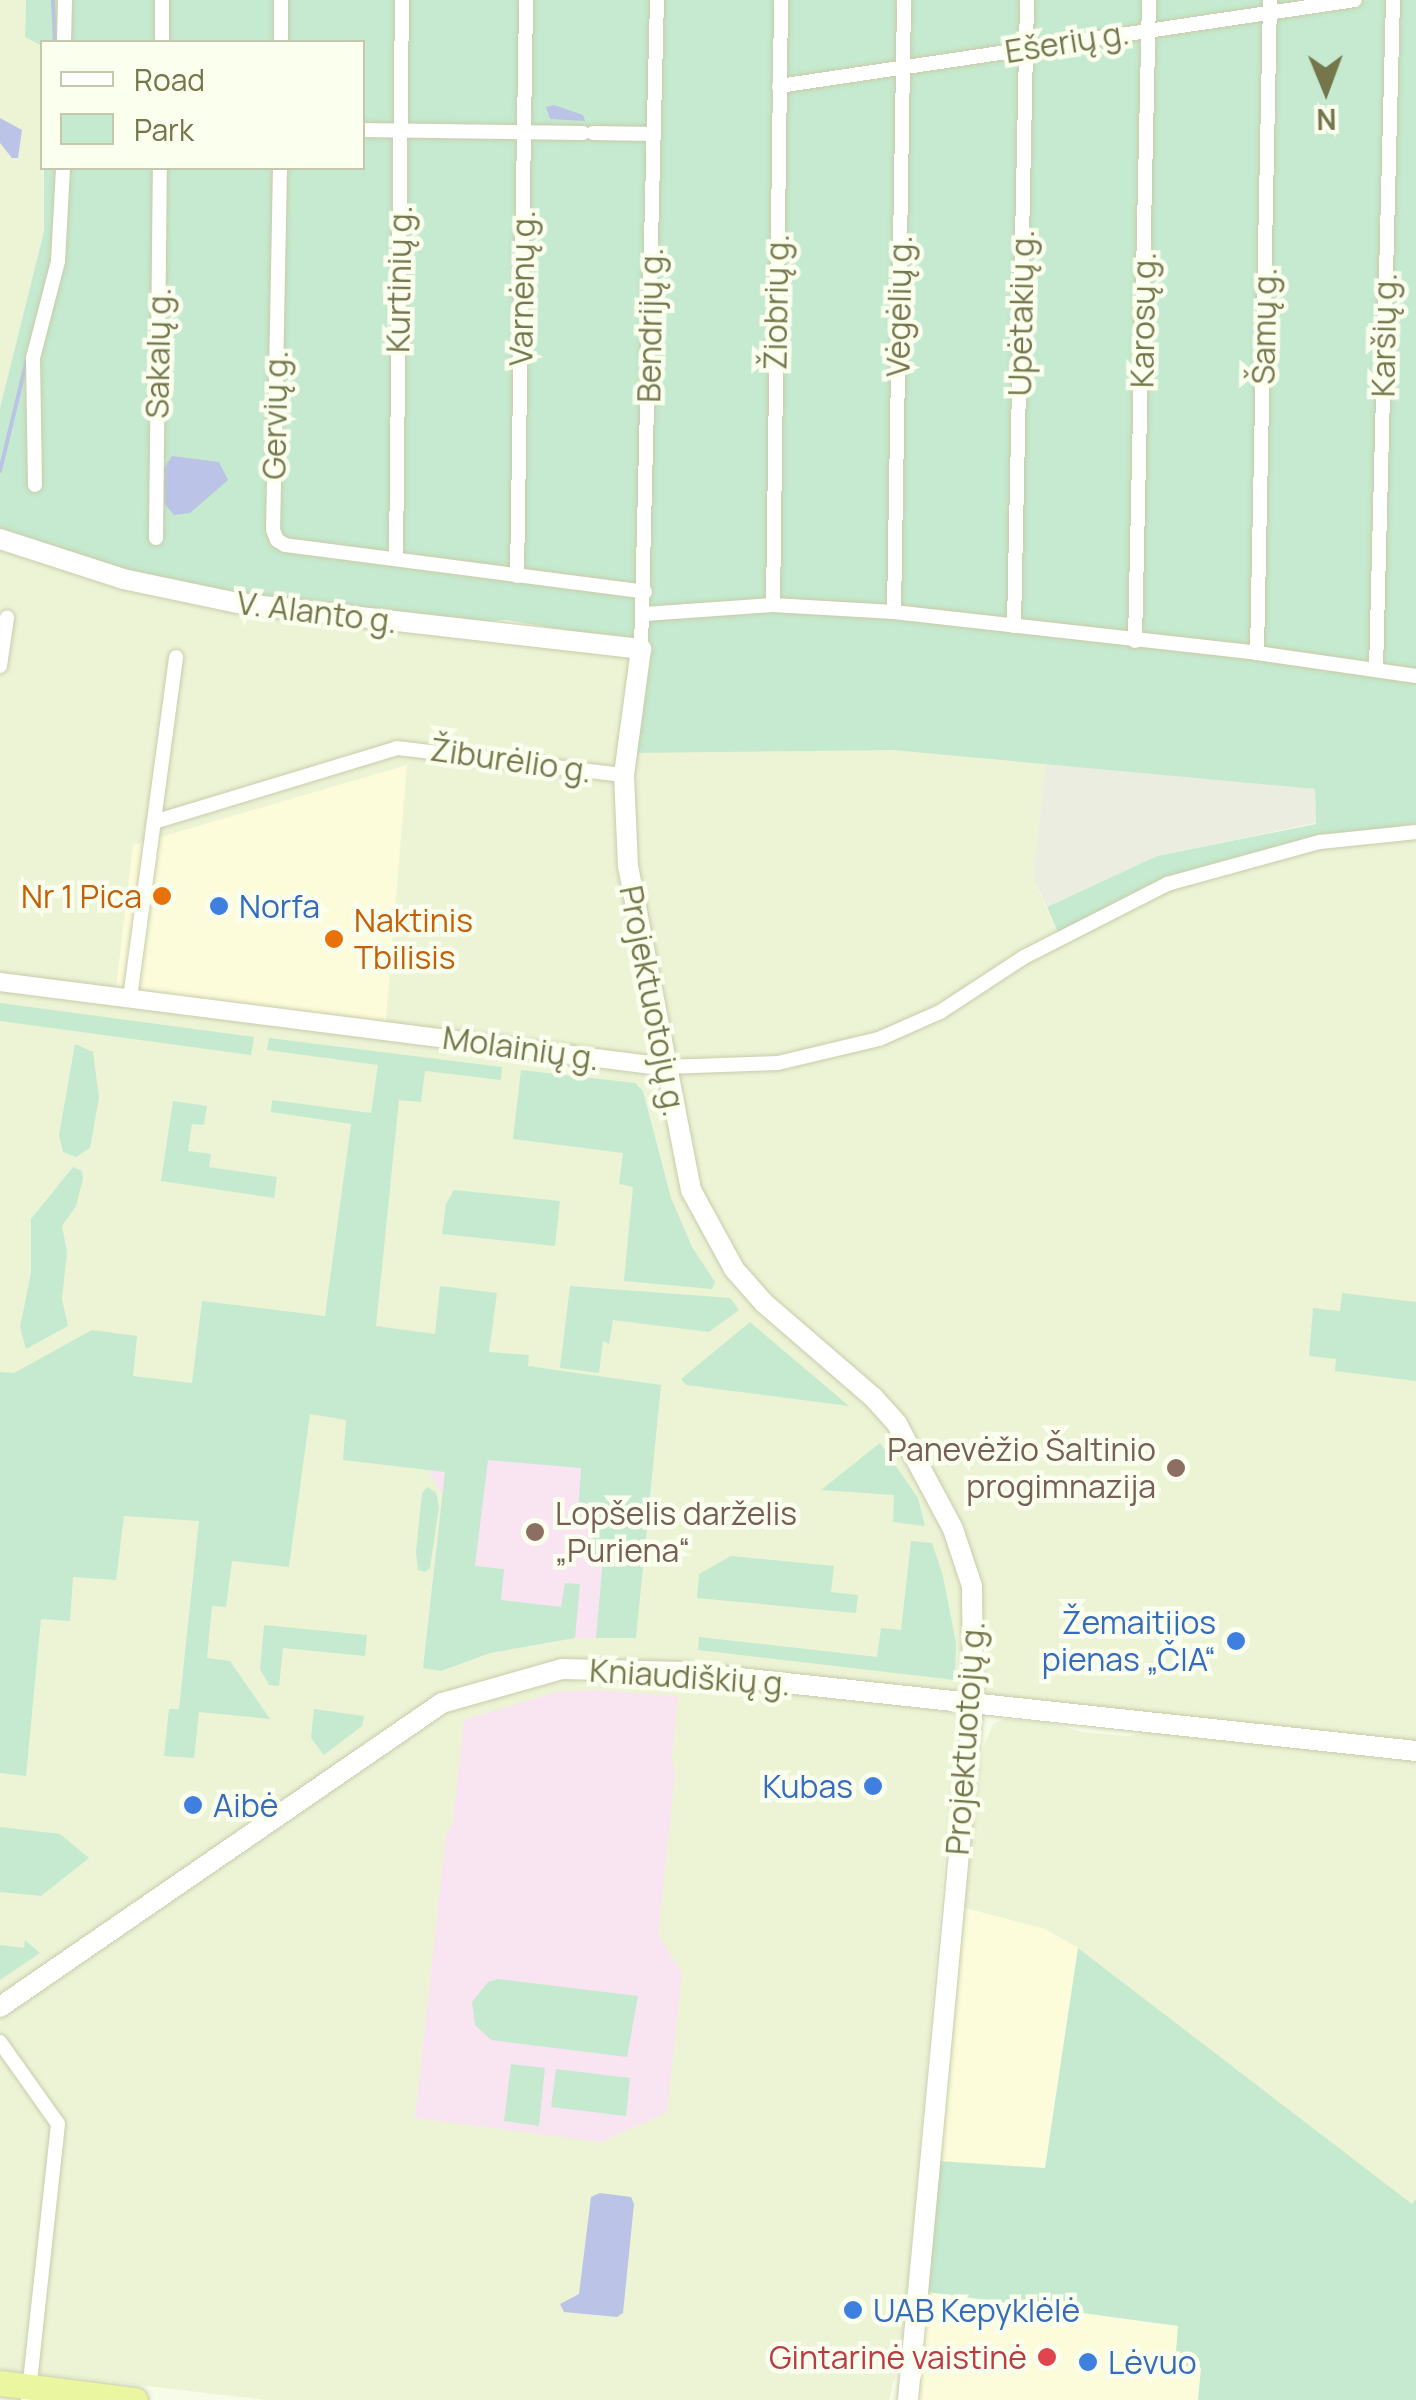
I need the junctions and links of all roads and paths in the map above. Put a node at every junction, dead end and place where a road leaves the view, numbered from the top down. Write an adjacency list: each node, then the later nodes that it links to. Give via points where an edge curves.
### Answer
1 (65, 0): 15 (street)
2 (162, 0): 16 (street)
3 (282, 0): 17 (street)
4 (402, 0): 22 (street, Kurtinių g.)
5 (526, 0): 23 (street, Varnėnų g.)
6 (656, 0): 24 (street, Bendrijų g.)
7 (781, 0): 20 (street, Žiobrių g.)
8 (904, 0): 19 (street, Vėgėlių g.)
9 (1027, 0): 18 (street, Upėtakių g.)
10 (1150, 0): 14 (street, Karosų g.)
11 (1355, 0): 13 (street, Ešerių g.)
12 (1392, 0): 44 (street, Karšių g.)
13 (1270, 5): 14 (street, Ešerių g.); 41 (street, Šamų g.)
14 (1149, 30): 18 (street, Ešerių g.); 39 (street, Karosų g.)
15 (64, 40)
16 (162, 40)
17 (281, 40)
18 (1026, 48): 19 (street, Ešerių g.); 38 (street, Upėtakių g.)
19 (903, 67): 20 (street, Ešerių g.); 35 (street, Vėgėlių g.)
20 (780, 86): 34 (street, Žiobrių g.)
21 (365, 130): 22 (street)
22 (400, 131): 23 (street); 31 (street, Kurtinių g.)
23 (524, 132): 24 (street); 32 (street, Varnėnų g.)
24 (654, 134): 33 (street, Bendrijų g.)
25 (63, 170): 28 (street, via 60,250 33,358)
26 (160, 170): 29 (street, Sakalų g.)
27 (280, 170): 31 (street, Gervių g., via 273,530 285,545)
28 (35, 485)
29 (156, 538)
30 (0, 539): 40 (main road, V. Alanto g., via 123,579 238,604)
31 (396, 559): 32 (street, Gervių g.)
32 (517, 576): 33 (street, Gervių g.)
33 (645, 592): 36 (street, Bendrijų g.)
34 (772, 605): 35 (street); 36 (street)
35 (894, 612): 38 (street)
36 (645, 614): 40 (street, Bendrijų g.)
37 (7, 618): 43 (street)
38 (1014, 626): 39 (street)
39 (1135, 640): 41 (street)
40 (641, 649): 46 (main road, Projektuotojų g.)
41 (1257, 653): 44 (street)
42 (176, 656): 47 (street)
43 (0, 666)
44 (1376, 670): 45 (street)
45 (1416, 676)
46 (624, 775): 47 (street, Žiburėlio g., via 414,747); 51 (main road, Projektuotojų g., via 628,866)
47 (154, 822): 50 (street)
48 (1416, 832): 51 (street, Molainių g., via 1320,842 1167,884 1060,937 940,1012 879,1039 778,1063)
49 (0, 982): 50 (street, Molainių g.)
50 (130, 998): 51 (street, Molainių g.)
51 (666, 1067): 52 (main road, Projektuotojų g., via 691,1190 734,1269 873,1398 920,1459 972,1586)
52 (973, 1704): 53 (main road, Kniaudiškių g.); 54 (main road, Kniaudiškių g., via 603,1668 539,1673 464,1694 334,1775); 58 (main road, Projektuotojų g.)
53 (1416, 1751)
54 (0, 2007)
55 (0, 2042): 57 (street, via 58,2124)
56 (0, 2383): 57 (highway)
57 (29, 2394): 59 (highway)
58 (907, 2397)
59 (136, 2400)

